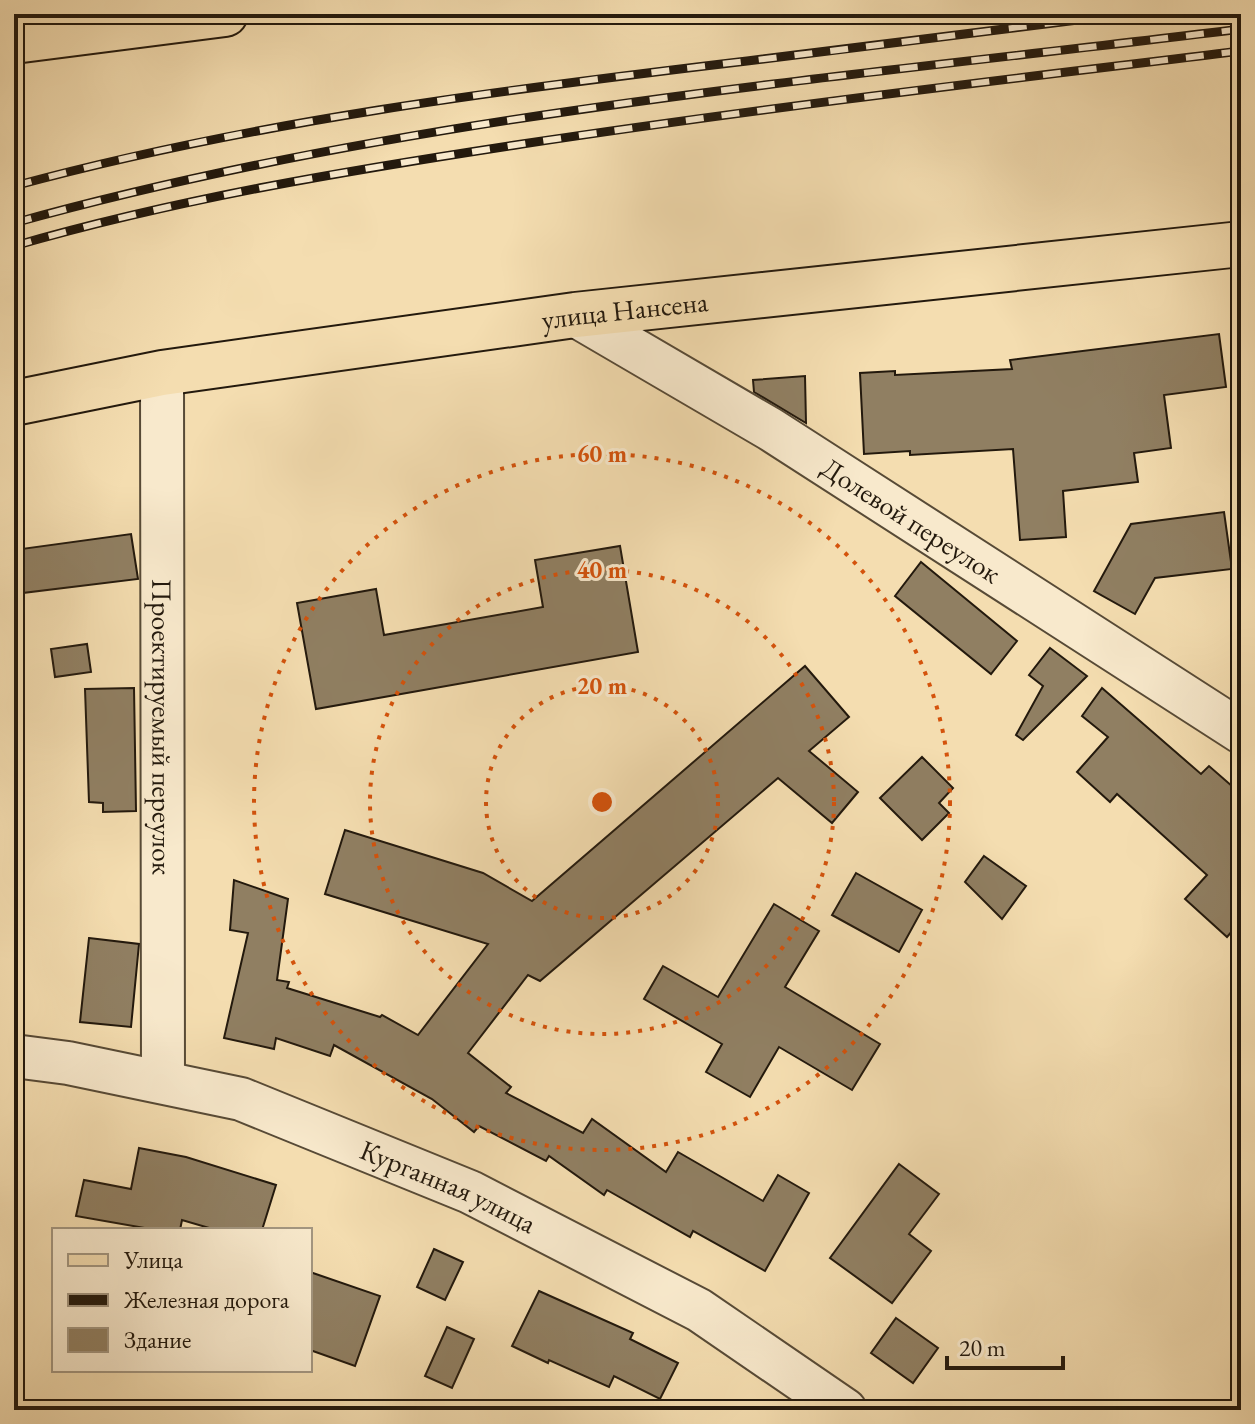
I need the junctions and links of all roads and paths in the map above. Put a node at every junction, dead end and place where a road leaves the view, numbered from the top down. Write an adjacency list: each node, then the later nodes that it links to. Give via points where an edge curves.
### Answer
1 (225, 14): 2 (main road)
2 (14, 41)
3 (1241, 244): 4 (main road, улица Нансена)
4 (575, 315): 5 (main road, улица Нансена); 7 (street, Долевой переулок, via 770,429)
5 (162, 373): 6 (main road, улица Нансена); 9 (street, Проектируемый переулок)
6 (14, 403)
7 (1241, 732)
8 (14, 1056): 9 (street, Курганная улица)
9 (163, 1082): 10 (street, Курганная улица, via 241,1099 470,1192 699,1310)
10 (845, 1410)

